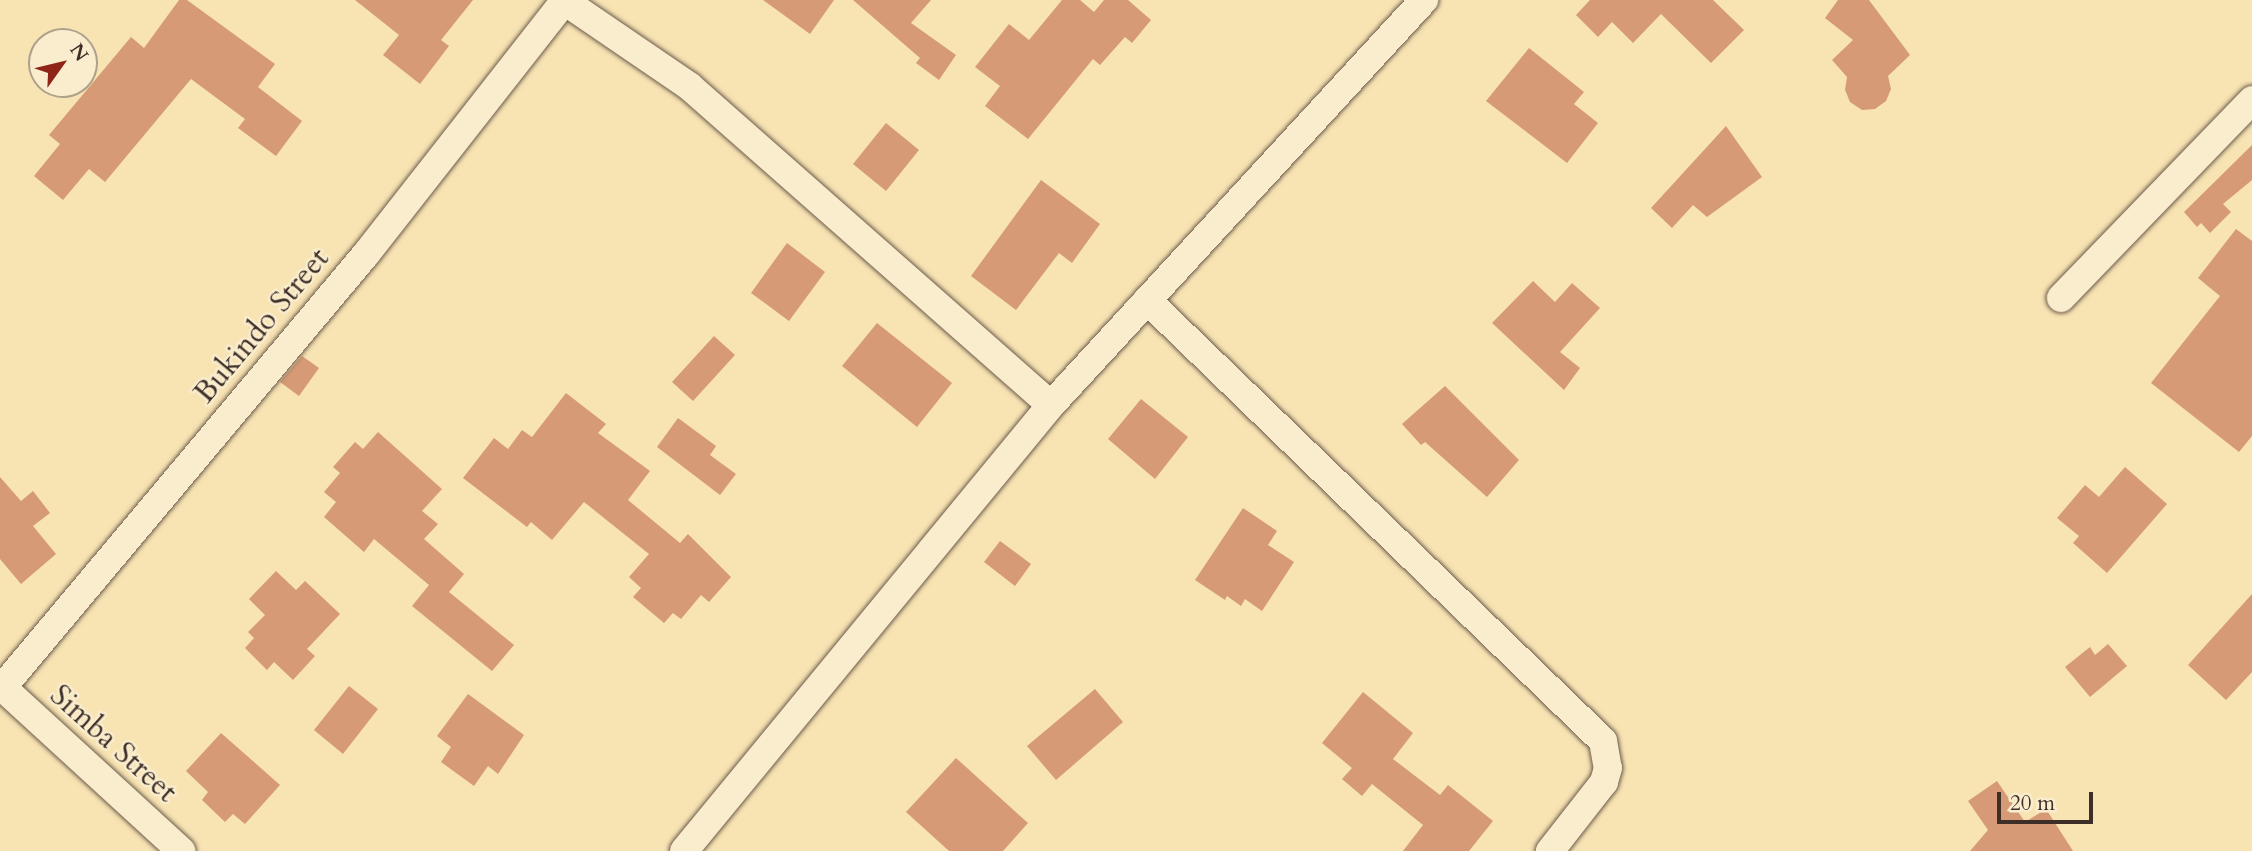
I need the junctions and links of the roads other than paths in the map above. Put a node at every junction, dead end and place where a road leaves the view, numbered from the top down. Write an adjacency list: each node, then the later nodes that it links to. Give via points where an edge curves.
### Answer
1 (564, 0): 6 (street, via 689,86); 7 (street, Bukindo Street, via 366,254)
2 (1424, 0): 5 (street)
3 (2252, 100): 4 (street)
4 (2061, 298)
5 (1147, 300): 6 (street); 10 (street, via 1603,741 1608,768 1604,782)
6 (1051, 405): 9 (street)
7 (1, 687): 8 (street, Simba Street)
8 (181, 851)
9 (684, 851)
10 (1550, 851)

